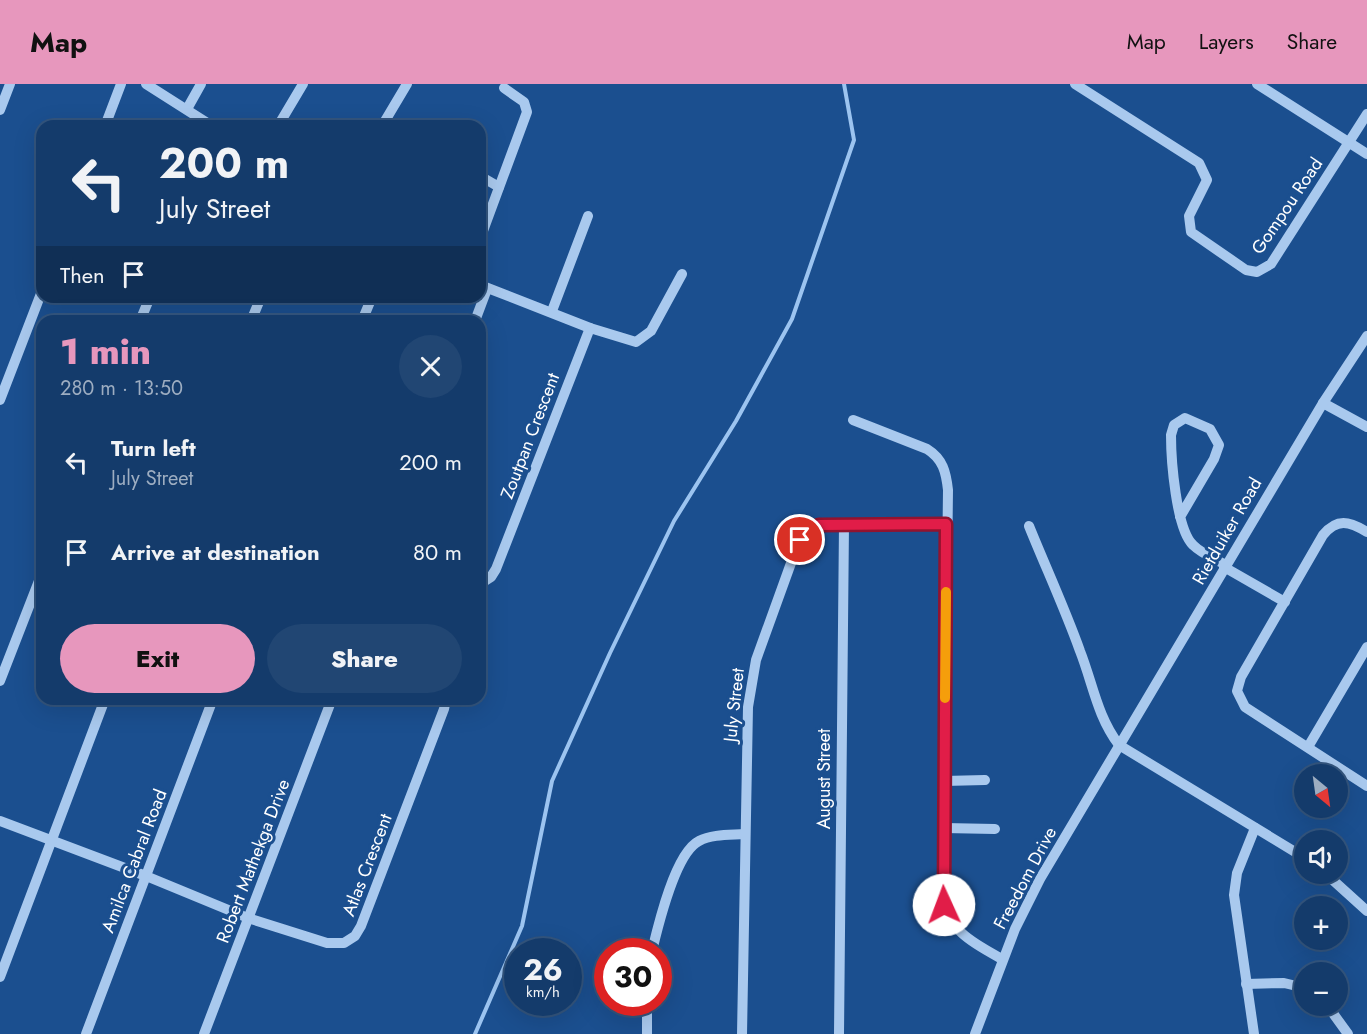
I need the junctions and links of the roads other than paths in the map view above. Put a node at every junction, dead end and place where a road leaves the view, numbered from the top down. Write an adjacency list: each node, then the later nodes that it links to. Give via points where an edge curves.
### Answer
1 (10, 84): 11 (street)
2 (121, 84): 13 (street)
3 (146, 84): 10 (street)
4 (201, 84): 10 (street)
5 (303, 84): 15 (street)
6 (407, 84): 16 (street)
7 (1075, 84): 17 (street, Gompou Road, via 1199,164 1207,180 1189,216 1191,232 1251,271 1262,271 1271,264)
8 (1257, 84): 17 (street)
9 (504, 88): 20 (street, via 524,102 527,112)
10 (186, 109): 14 (street)
11 (0, 110)
12 (1367, 114): 17 (street)
13 (107, 120)
14 (203, 120)
15 (282, 120)
16 (386, 120)
17 (1349, 142): 18 (street)
18 (1367, 154)
19 (486, 179): 20 (street)
20 (499, 187): 22 (street)
21 (588, 216): 26 (street)
22 (486, 223)
23 (682, 274): 27 (street, via 651,331 640,341 626,341)
24 (486, 288): 26 (street)
25 (37, 303): 29 (street)
26 (552, 311): 27 (street)
27 (590, 328): 39 (street, Zoutpan Crescent, via 496,569)
28 (1367, 336): 30 (street, Rietduiker Road)
29 (0, 400)
30 (1323, 403): 32 (street); 38 (street, Rietduiker Road)
31 (853, 420): 35 (street, via 934,453 947,478)
32 (1367, 427)
33 (1180, 517): 33 (street, via 1171,435 1174,425 1185,418 1210,429 1219,445); 38 (street, via 1193,545)
34 (844, 524): 35 (street, July Street); 57 (street, July Street, via 813,526 803,534 756,660 747,707); 75 (street, August Street)
35 (946, 524): 51 (street)
36 (1029, 526): 48 (street, via 1081,652 1105,727)
37 (1367, 532): 41 (street, via 1346,522 1332,525)
38 (1225, 566): 41 (street); 48 (street, Rietduiker Road)
39 (486, 580)
40 (36, 588): 43 (street)
41 (1285, 602): 49 (street, via 1241,677 1237,692 1245,707)
42 (1367, 647): 49 (street)
43 (0, 681)
44 (103, 705): 58 (street)
45 (211, 705): 60 (street, Amilca Cabral Road)
46 (330, 705): 63 (street, Robert Mathekga Drive)
47 (444, 705): 63 (street, Atlas Crescent, via 355,936 332,944)
48 (1119, 745): 55 (street); 65 (street, Freedom Drive, via 1040,879)
49 (1308, 747): 52 (street)
50 (985, 780): 51 (street)
51 (944, 781): 54 (street)
52 (1367, 786)
53 (0, 822): 58 (street, Atlas Crescent)
54 (944, 828): 56 (street); 65 (street, via 943,896 947,914 965,938)
55 (1255, 828): 59 (street); 67 (street, via 1234,884)
56 (995, 829)
57 (744, 834): 64 (street, via 708,838 686,853); 74 (street, July Street)
58 (51, 841): 60 (street, Atlas Crescent); 66 (street)
59 (1294, 851)
60 (146, 876): 63 (street, Atlas Crescent); 71 (street, Amilca Cabral Road)
61 (1337, 884): 62 (street)
62 (1367, 911)
63 (248, 918): 72 (street, Robert Mathekga Drive)
64 (656, 938)
65 (1002, 959): 76 (street, Freedom Drive)
66 (0, 977)
67 (1246, 984): 68 (street); 77 (street)
68 (1294, 985)
69 (647, 1016): 73 (street)
70 (1336, 1016): 78 (street)
71 (86, 1034)
72 (204, 1034)
73 (646, 1034)
74 (742, 1034)
75 (839, 1034)
76 (975, 1034)
77 (1254, 1034)
78 (1348, 1034)

